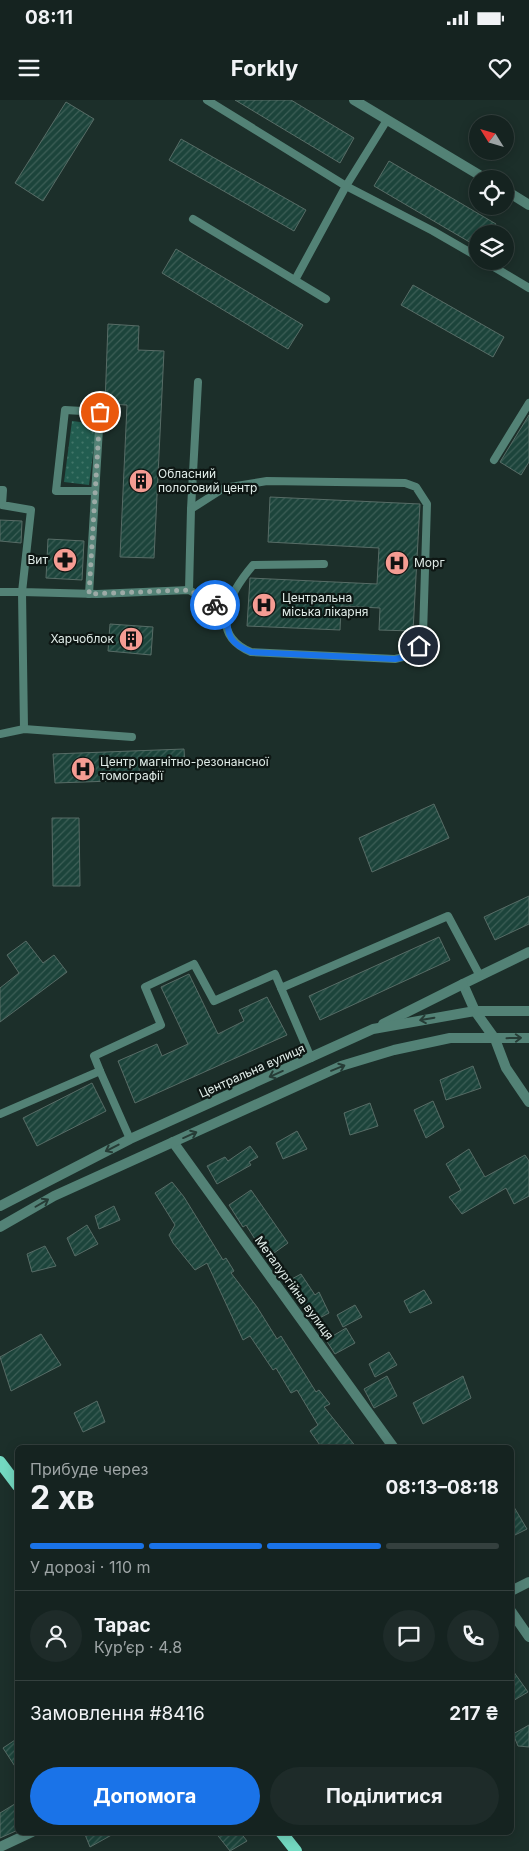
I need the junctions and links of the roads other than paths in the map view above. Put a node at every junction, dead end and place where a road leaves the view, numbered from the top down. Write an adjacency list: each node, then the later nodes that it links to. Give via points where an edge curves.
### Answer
1 (207, 100): 5 (lane)
2 (354, 100): 3 (street)
3 (387, 120): 4 (street); 5 (lane)
4 (471, 170)
5 (346, 186): 9 (lane); 11 (lane)
6 (514, 196): 7 (street)
7 (529, 205)
8 (194, 219): 11 (lane)
9 (469, 252)
10 (499, 270): 12 (lane)
11 (295, 280): 13 (lane)
12 (529, 288)
13 (326, 299)
14 (198, 382): 19 (lane)
15 (529, 403): 16 (lane)
16 (494, 460)
17 (0, 490): 23 (lane, via 3,490 2,505 31,510)
18 (95, 491): 18 (lane, via 100,412 65,410 56,491); 24 (lane)
19 (192, 509): 21 (lane); 25 (lane, via 224,488 267,481 405,482 416,487 427,504 423,635 419,646 406,657 251,652 231,640)
20 (324, 564): 25 (lane, via 253,565 236,585)
21 (189, 590): 24 (lane); 25 (lane)
22 (0, 592): 23 (lane)
23 (22, 592): 24 (lane); 26 (lane)
24 (89, 594)
25 (226, 611)
26 (24, 729): 27 (lane); 28 (lane)
27 (0, 734)
28 (132, 737)
29 (529, 952): 30 (street)
30 (480, 976): 31 (street); 32 (lane, via 448,916)
31 (463, 984): 33 (street); 35 (street)
32 (281, 988): 38 (lane); 39 (lane, via 275,974 214,1001 194,964 145,987 161,1025 94,1056)
33 (475, 1011): 34 (street, Центральна вулиця); 35 (street, Центральна вулиця, one-way to 35); 37 (street)
34 (529, 1011)
35 (373, 1029): 38 (street, Центральна вулиця)
36 (529, 1038): 37 (street, one-way to 36)
37 (495, 1039): 40 (street, via 506,1068); 43 (street, one-way to 37, via 341,1066 450,1038)
38 (311, 1058): 42 (street, Центральна вулиця, one-way to 42)
39 (100, 1071): 41 (lane); 42 (lane)
40 (529, 1102)
41 (0, 1114)
42 (130, 1138): 44 (street, Центральна вулиця, one-way to 44)
43 (173, 1142): 45 (street, one-way to 43, via 54,1196); 46 (street, Металургійна вулиця)
44 (0, 1206)
45 (0, 1227)
46 (392, 1445)
47 (0, 1462): 48 (main road)
48 (15, 1482)
49 (529, 1582): 50 (street)
50 (514, 1590)
51 (514, 1615): 52 (street)
52 (529, 1637)
53 (26, 1835): 55 (street)
54 (283, 1835): 56 (main road)
55 (0, 1847)
56 (296, 1851)

